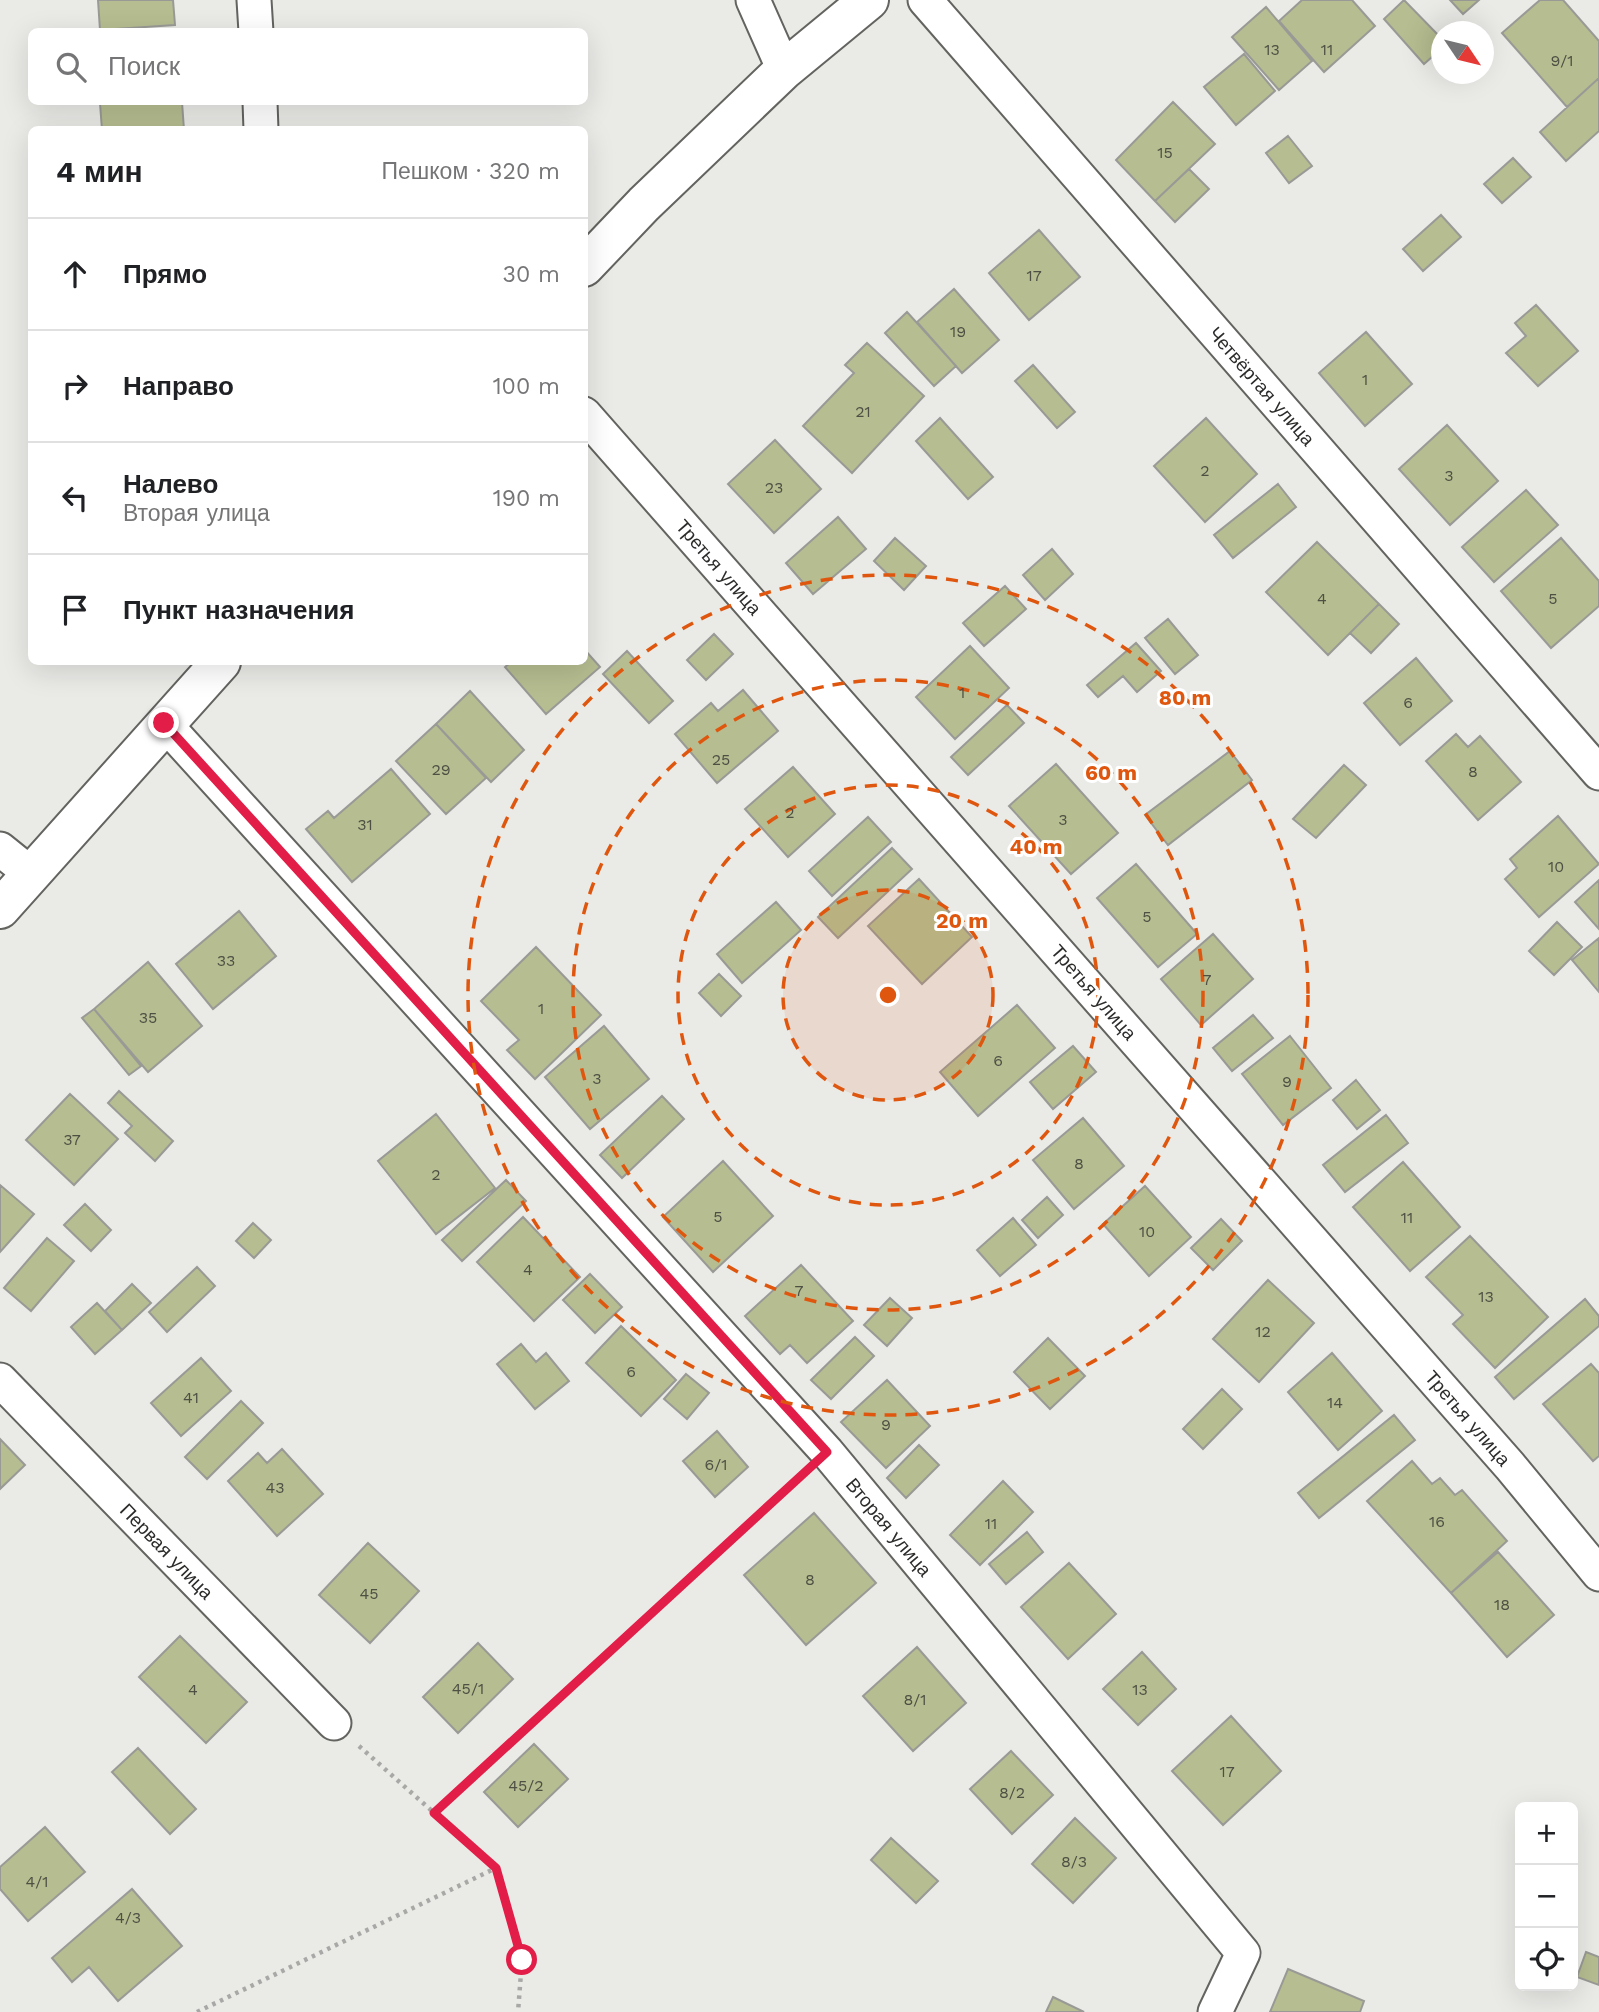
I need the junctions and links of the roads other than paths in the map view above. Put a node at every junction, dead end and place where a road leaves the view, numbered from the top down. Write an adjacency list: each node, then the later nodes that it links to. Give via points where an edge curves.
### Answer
1 (254, 0): 5 (street)
2 (753, 0): 6 (street)
3 (869, 0): 6 (street)
4 (925, 0): 13 (street, Четвёртая улица)
5 (256, 28)
6 (784, 70): 9 (street)
7 (260, 105): 8 (street)
8 (261, 126)
9 (588, 263)
10 (588, 419): 18 (street, Третья улица, via 1510,1465)
11 (218, 665): 12 (street)
12 (164, 723): 15 (street); 20 (street, Вторая улица, via 827,1452 1243,1953)
13 (1599, 773)
14 (0, 849): 15 (street)
15 (31, 874): 16 (street)
16 (0, 909)
17 (0, 1380): 19 (street, Первая улица)
18 (1599, 1574)
19 (334, 1723)
20 (1215, 2012)

